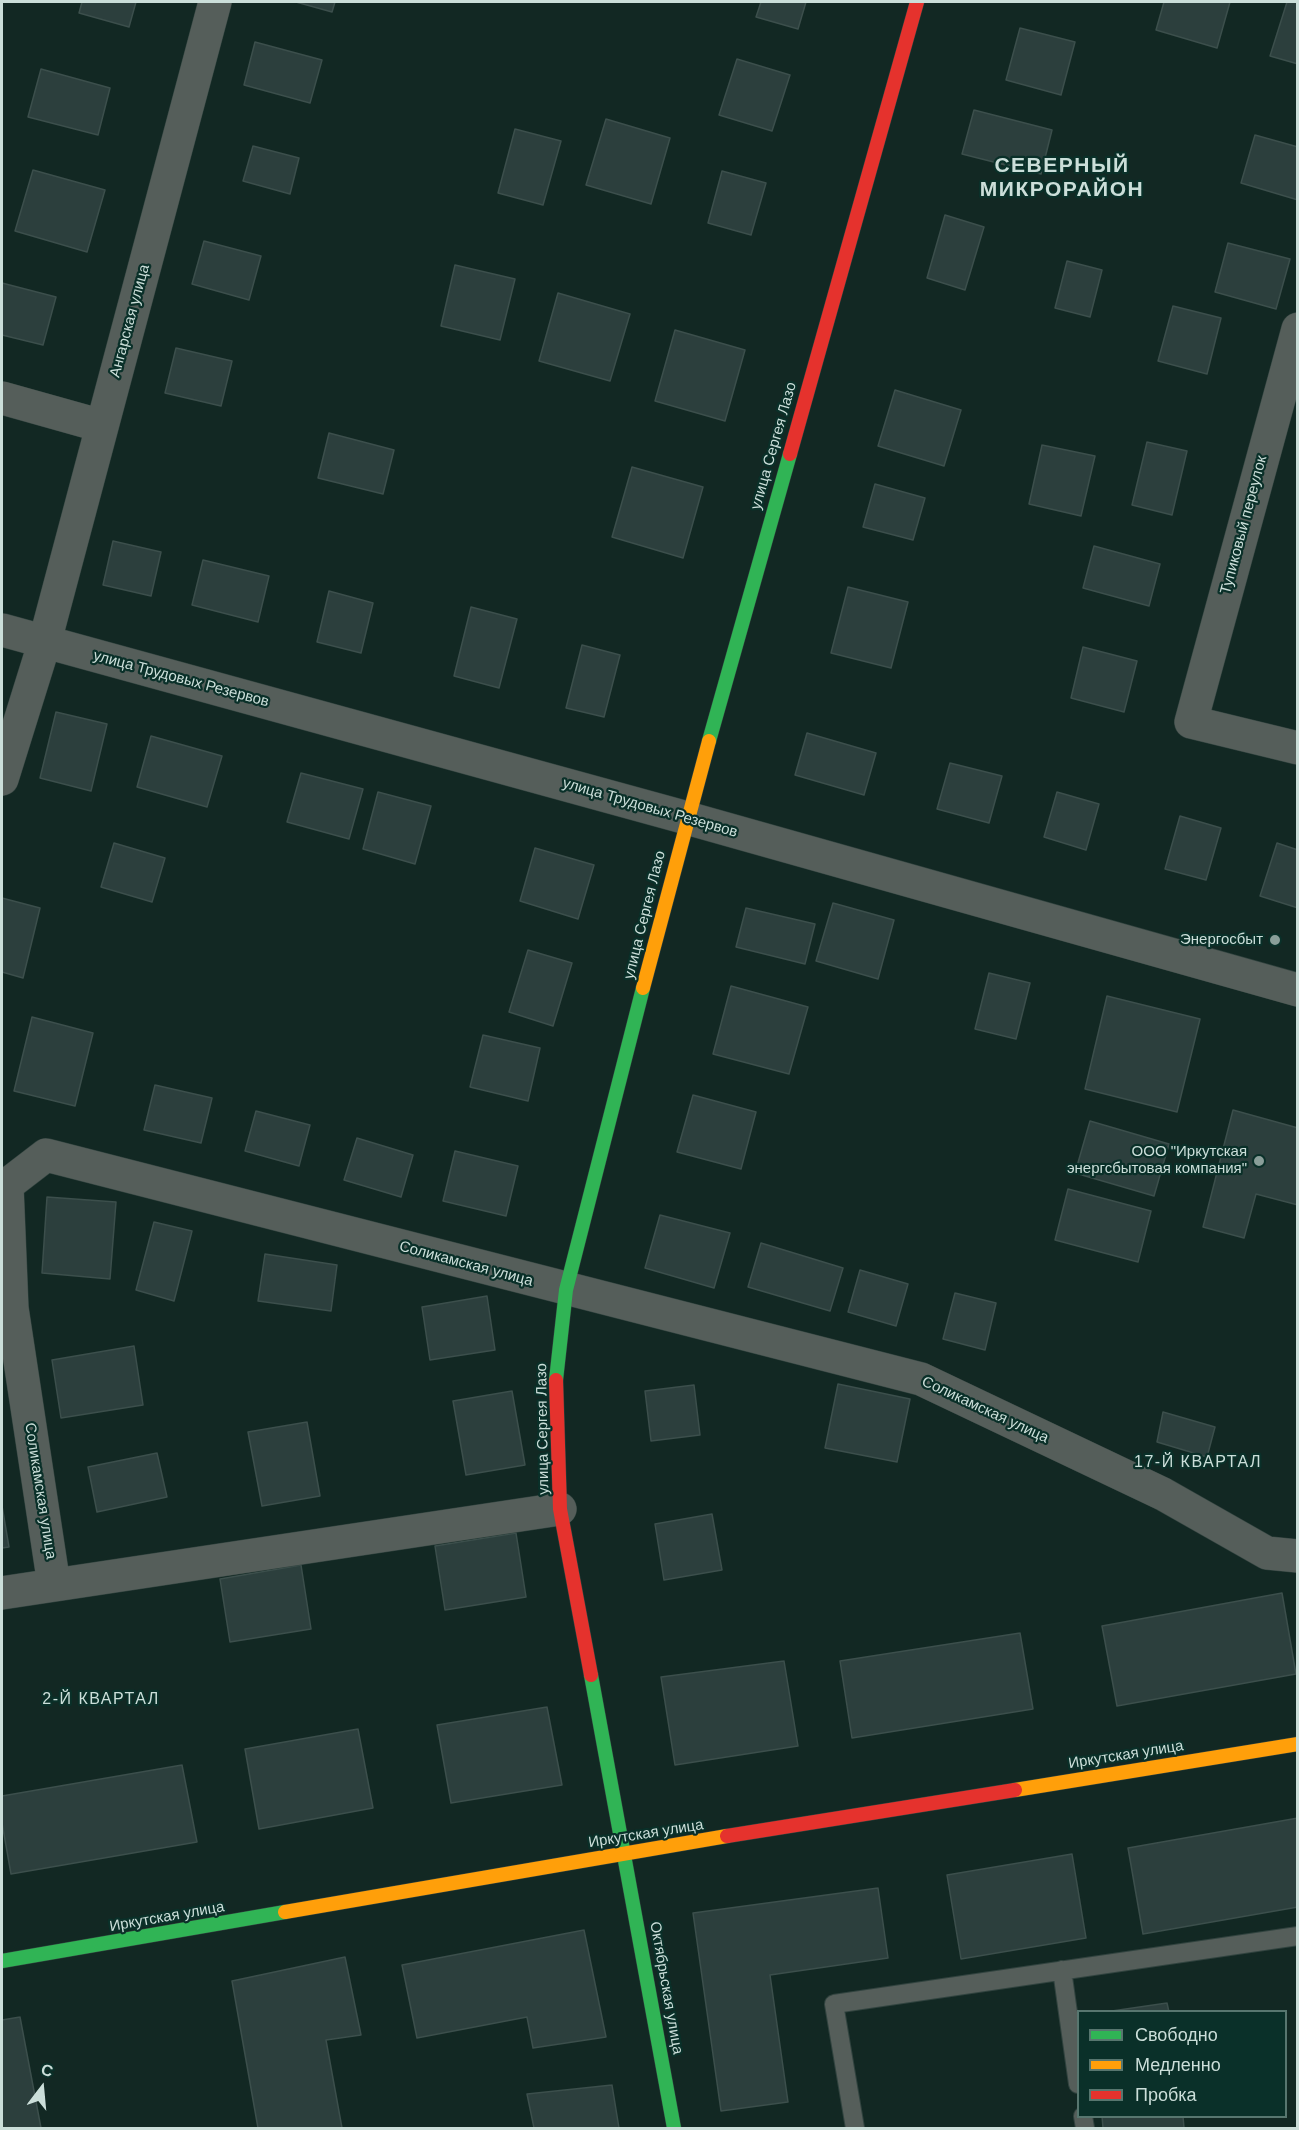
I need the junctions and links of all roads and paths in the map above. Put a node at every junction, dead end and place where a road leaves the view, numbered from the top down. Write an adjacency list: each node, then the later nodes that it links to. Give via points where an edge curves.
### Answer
1 (215, 2): 5 (street, Ангарская улица)
2 (917, 2): 10 (street, улица Сергея Лазо)
3 (1298, 329): 8 (street, Тупиковый переулок, via 1191,722)
4 (2, 398): 5 (street)
5 (102, 426): 7 (street, Ангарская улица)
6 (2, 630): 7 (street, улица Трудовых Резервов)
7 (45, 641): 9 (street, Ангарская улица); 10 (street, улица Трудовых Резервов)
8 (1298, 748)
9 (2, 779)
10 (687, 818): 11 (street, улица Трудовых Резервов); 12 (street, улица Сергея Лазо)
11 (1298, 990)
12 (566, 1290): 13 (street, улица Сергея Лазо, via 556,1376); 14 (street, Соликамская улица, via 921,1379 1163,1494 1268,1553); 15 (street, Соликамская улица, via 46,1155 7,1185 12,1308)
13 (560, 1509): 15 (street); 18 (street, улица Сергея Лазо)
14 (1298, 1556)
15 (54, 1585): 16 (street)
16 (2, 1593)
17 (1298, 1744): 18 (street, Иркутская улица)
18 (625, 1853): 20 (street, Иркутская улица); 23 (street, Октябрьская улица)
19 (1298, 1936): 21 (lane)
20 (2, 1961)
21 (1062, 1971): 22 (lane); 24 (lane, via 834,2004)
22 (1077, 2077)
23 (674, 2128)
24 (855, 2128)

